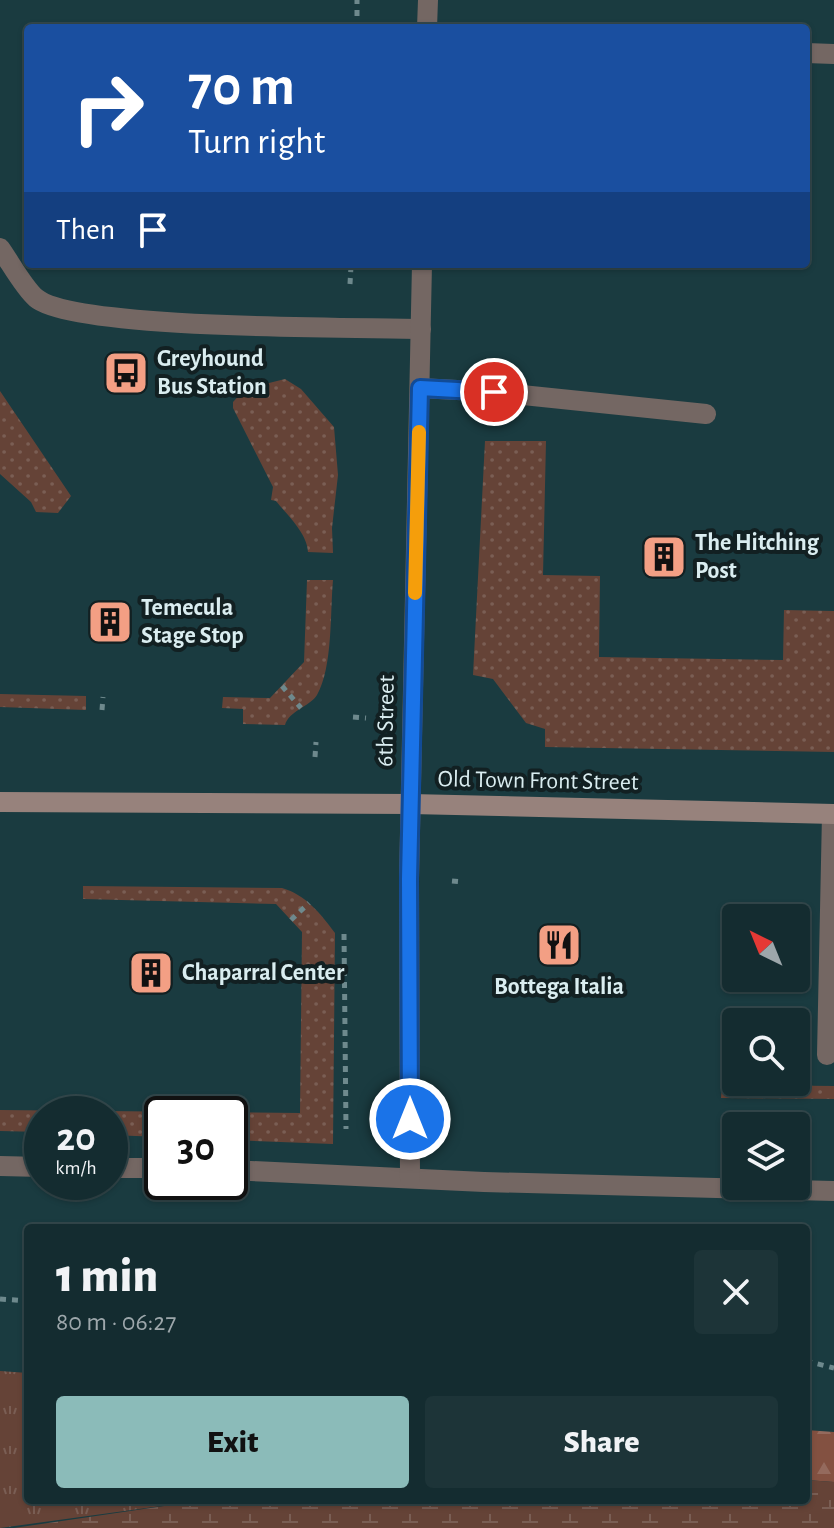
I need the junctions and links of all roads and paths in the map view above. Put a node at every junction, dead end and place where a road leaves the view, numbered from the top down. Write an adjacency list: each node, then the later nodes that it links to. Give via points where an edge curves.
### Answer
1 (357, 0): 3 (path)
2 (428, 0): 4 (street)
3 (357, 24)
4 (427, 24)
5 (810, 53): 6 (street)
6 (834, 54)
7 (0, 248): 9 (street, via 37,299 70,310 130,320)
8 (422, 268): 9 (street, 6th Street)
9 (421, 329): 10 (street, 6th Street)
10 (420, 388): 11 (street); 17 (street, 6th Street)
11 (706, 414)
12 (282, 686): 14 (path)
13 (103, 697): 15 (path)
14 (301, 708)
15 (102, 710)
16 (0, 802): 17 (main road, Old Town Front Street)
17 (411, 804): 18 (main road, Old Town Front Street); 27 (street, 6th Street)
18 (833, 814): 22 (street)
19 (309, 903): 20 (path)
20 (291, 920)
21 (344, 934): 26 (path)
22 (827, 1055)
23 (0, 1166): 24 (street)
24 (24, 1167)
25 (248, 1171): 26 (street)
26 (347, 1176): 27 (street)
27 (410, 1178): 28 (street)
28 (834, 1191)
29 (0, 1299): 30 (path)
30 (24, 1301)
31 (810, 1362): 32 (path)
32 (834, 1368)

